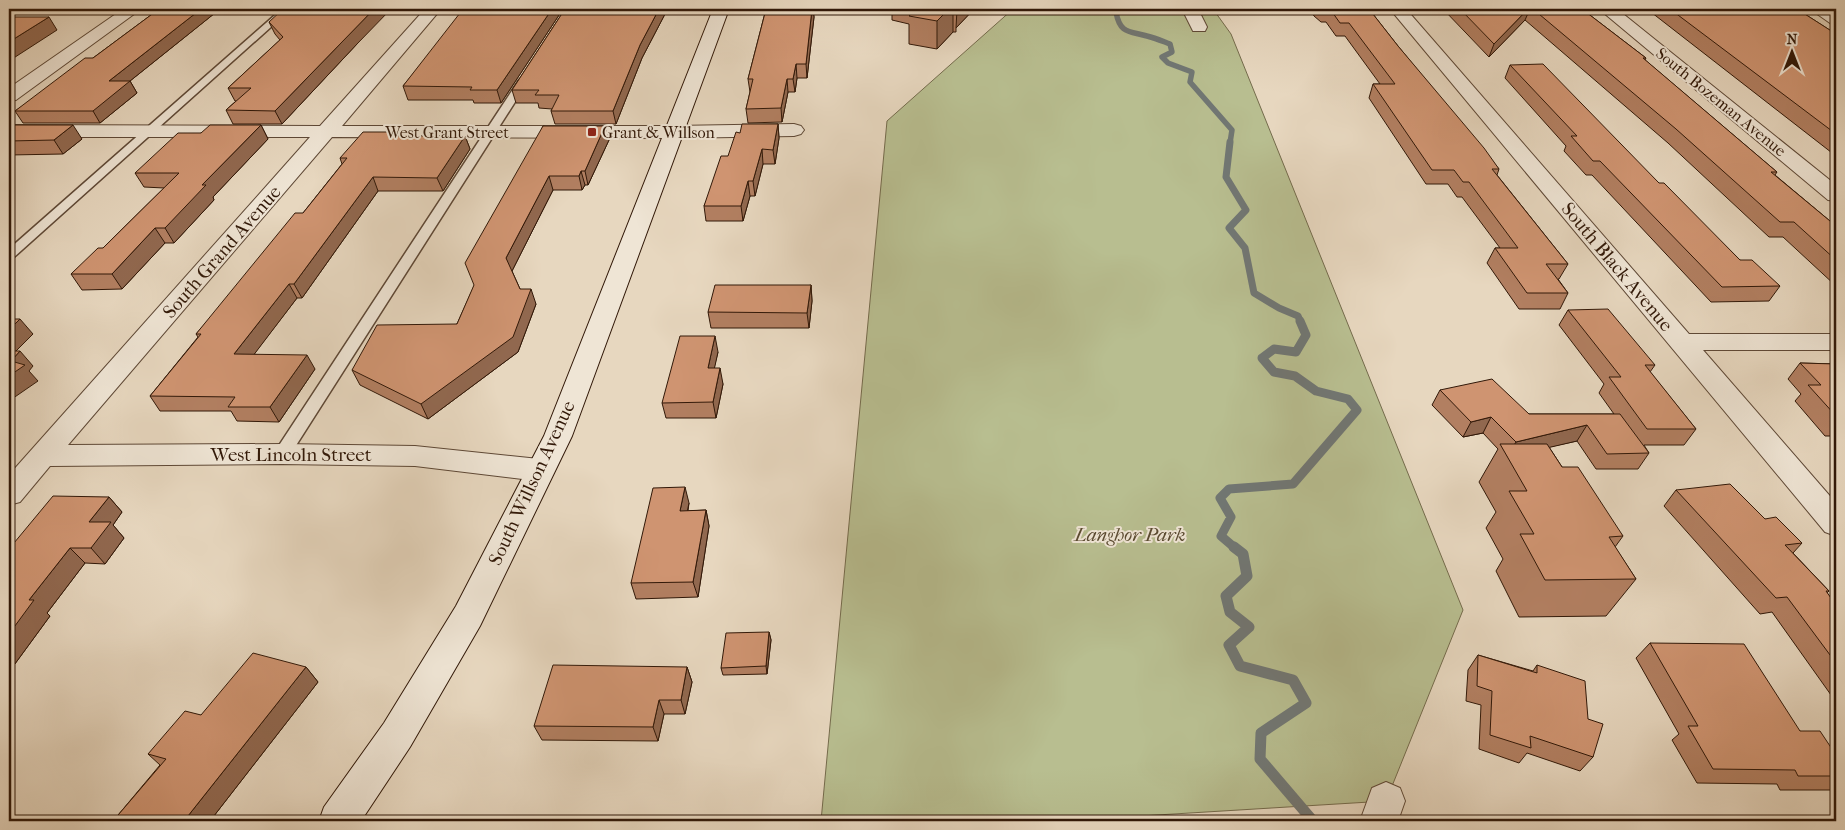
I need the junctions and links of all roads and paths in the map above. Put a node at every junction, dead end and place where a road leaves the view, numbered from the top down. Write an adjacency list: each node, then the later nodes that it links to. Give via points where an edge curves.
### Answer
1 (133, 9): 12 (street)
2 (288, 9): 15 (lane)
3 (433, 9): 16 (street, South Grand Avenue)
4 (721, 9): 18 (street, South Willson Avenue)
5 (1190, 9): 10 (street)
6 (1398, 9): 21 (street, South Black Avenue)
7 (1607, 9): 19 (street, South Bozeman Avenue)
8 (1818, 9): 9 (street)
9 (1836, 20)
10 (1199, 26)
11 (533, 66): 17 (lane)
12 (9, 96)
13 (794, 130): 18 (street, West Grant Street)
14 (9, 131): 15 (street, West Grant Street)
15 (148, 131): 16 (street, West Grant Street); 20 (lane)
16 (327, 132): 17 (street, West Grant Street); 24 (street, South Grand Avenue)
17 (491, 132): 18 (street, West Grant Street); 23 (lane)
18 (673, 132): 25 (street, South Willson Avenue, via 558,436)
19 (1836, 195)
20 (9, 255)
21 (1681, 342): 22 (street); 27 (street, South Black Avenue)
22 (1836, 342)
23 (282, 454): 24 (street, West Lincoln Street); 25 (street, West Lincoln Street, via 415,456)
24 (42, 456): 26 (street, South Grand Avenue)
25 (540, 470): 28 (street, South Willson Avenue, via 468,616 397,735)
26 (9, 494)
27 (1836, 524)
28 (338, 821)

